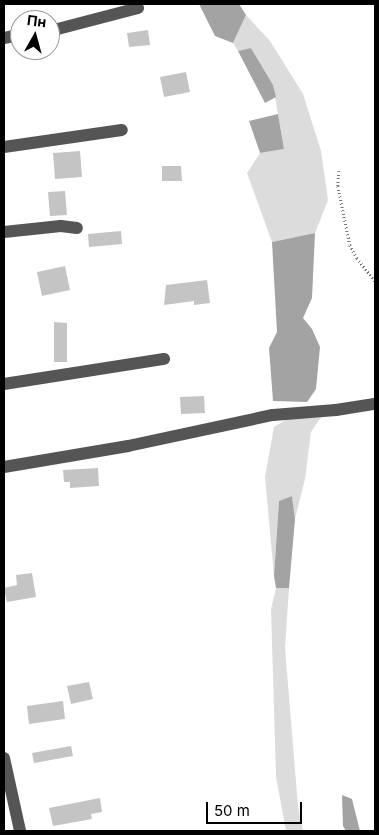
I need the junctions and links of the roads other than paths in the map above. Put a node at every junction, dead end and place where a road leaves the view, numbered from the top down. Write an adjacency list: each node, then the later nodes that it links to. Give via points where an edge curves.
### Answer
1 (138, 8): 2 (street)
2 (60, 28)
3 (122, 130): 4 (street)
4 (4, 146)
5 (77, 228): 6 (street, via 61,226)
6 (4, 232)
7 (164, 359): 8 (street)
8 (4, 384)
9 (375, 404): 10 (street, via 273,415 128,446)
10 (4, 467)
11 (4, 758): 12 (street)
12 (20, 831)

